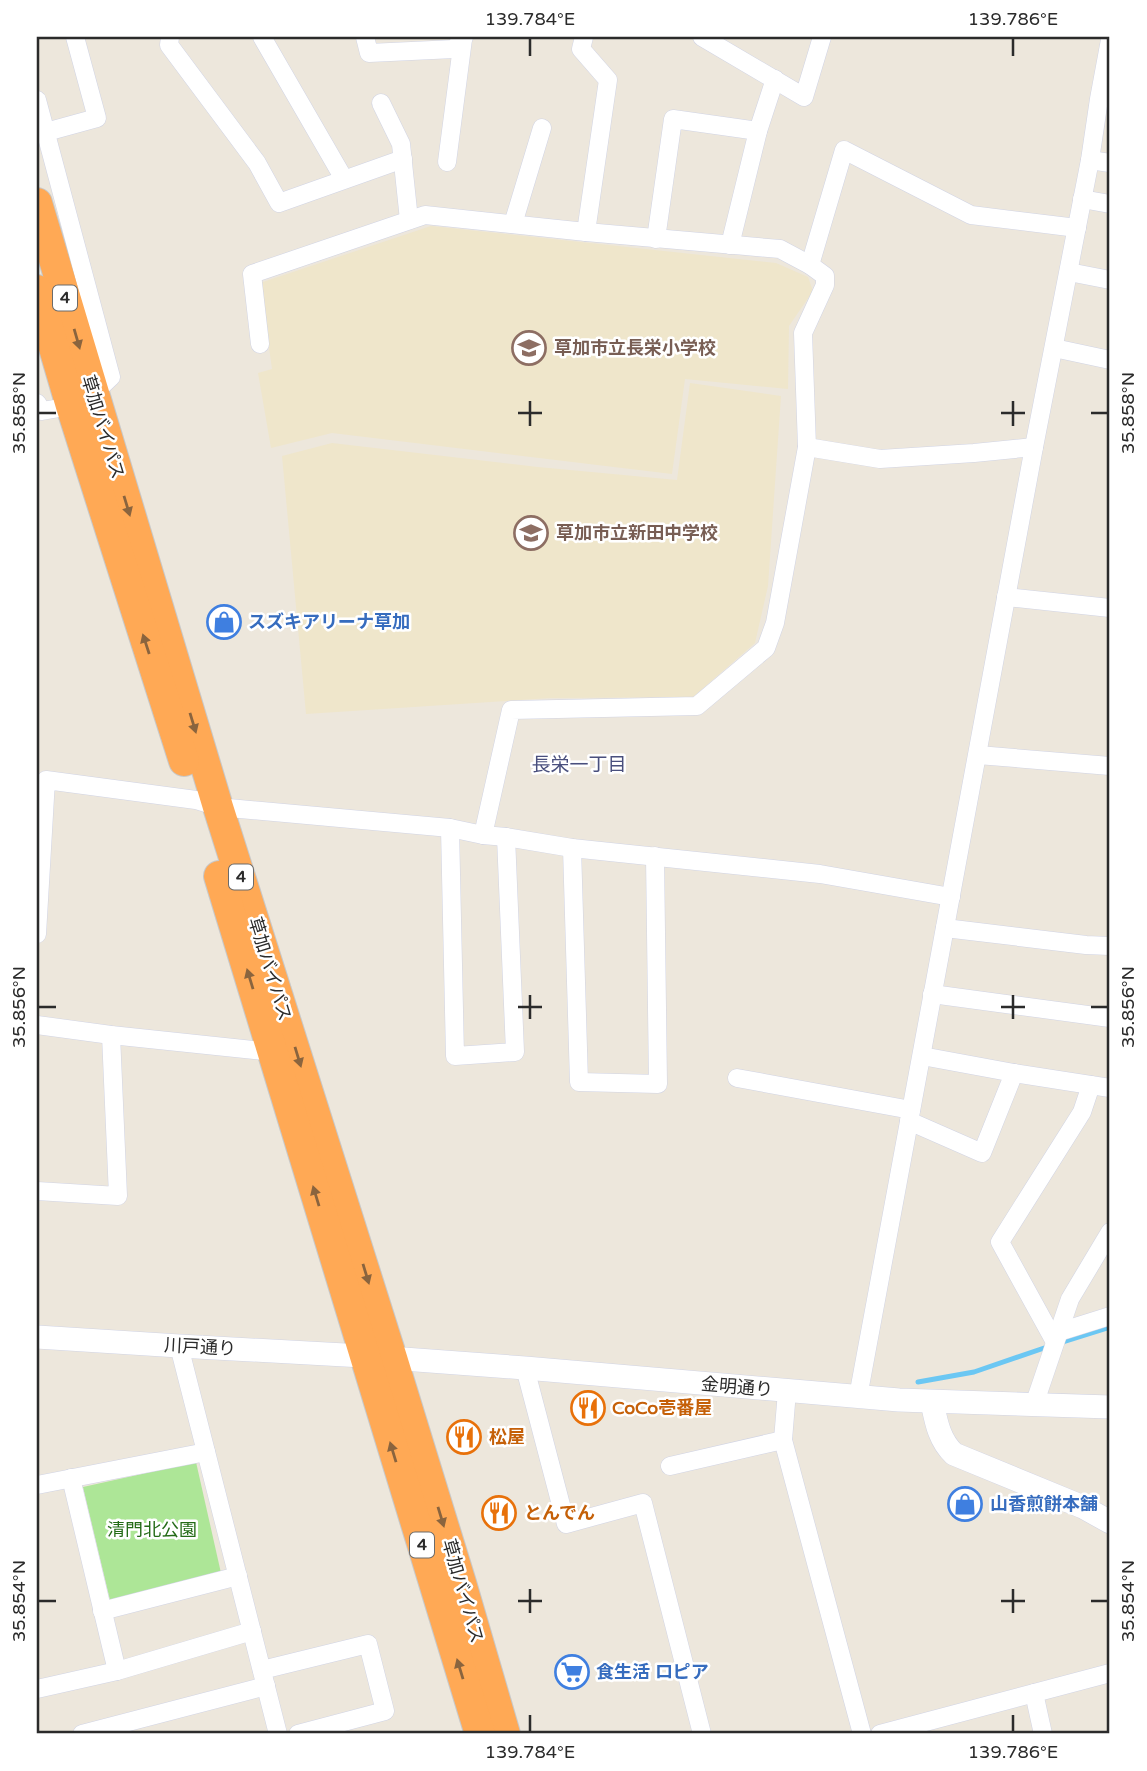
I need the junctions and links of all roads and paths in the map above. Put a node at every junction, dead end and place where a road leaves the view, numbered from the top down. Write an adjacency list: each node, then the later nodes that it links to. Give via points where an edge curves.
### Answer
1 (75, 37): 16 (street, via 97,118)
2 (170, 37): 21 (street, via 169,45 257,163 279,203)
3 (262, 37): 21 (street)
4 (365, 37): 7 (street, via 369,53 454,49)
5 (584, 37): 28 (street, via 581,49 608,80)
6 (702, 37): 10 (street)
7 (464, 38): 19 (street)
8 (819, 39): 10 (street, via 804,97)
9 (1110, 40): 12 (street)
10 (775, 79): 15 (street)
11 (37, 100): 16 (street)
12 (1104, 101): 18 (street)
13 (381, 103): 17 (street, via 401,144)
14 (542, 128): 26 (street)
15 (758, 131): 29 (street, via 673,119); 30 (street)
16 (46, 132): 38 (street, via 111,377)
17 (402, 159): 21 (street); 25 (street)
18 (1090, 160): 20 (street); 22 (street)
19 (447, 162)
20 (1110, 163)
21 (344, 179)
22 (1082, 199): 24 (street); 27 (street)
23 (37, 203): 38 (highway, 草加バイパス / 4, one-way to 38)
24 (1110, 204)
25 (409, 220): 26 (street, via 425,215); 35 (street, via 252,274)
26 (513, 224): 28 (street)
27 (1077, 228): 31 (street, via 971,215 844,150); 32 (street)
28 (586, 232): 29 (street)
29 (656, 239): 30 (street)
30 (730, 245): 31 (street, via 780,249)
31 (810, 265): 40 (street, via 825,276 825,285 803,333)
32 (1069, 272): 33 (street); 36 (street)
33 (1110, 280)
34 (37, 290): 38 (highway, 草加バイパス / 4)
35 (260, 344)
36 (1054, 348): 37 (street); 41 (street)
37 (1110, 360)
38 (82, 400): 39 (street); 46 (highway, 草加バイパス / 4)
39 (38, 408)
40 (807, 447): 41 (street, via 880,459); 48 (street, via 775,623 766,648 697,706 511,710)
41 (1034, 447): 42 (street)
42 (1006, 597): 43 (street); 44 (street)
43 (1110, 608)
44 (978, 755): 45 (street); 53 (street)
45 (1110, 766)
46 (207, 804): 47 (street); 52 (street, via 46,780); 61 (highway, 草加バイパス / 4, one-way to 46); 74 (highway, 草加バイパス / 4, one-way to 74)
47 (450, 828): 48 (street); 49 (street, via 456,1056 515,1052)
48 (483, 835): 49 (street)
49 (506, 837): 50 (street)
50 (572, 848): 51 (street); 51 (street, via 579,1082 658,1084)
51 (655, 856): 53 (street, via 820,874)
52 (38, 883): 55 (street)
53 (951, 897): 54 (street)
54 (945, 928): 56 (street); 57 (street)
55 (37, 934)
56 (1110, 946)
57 (932, 994): 58 (street); 62 (street)
58 (1110, 1018)
59 (37, 1024): 60 (street)
60 (111, 1035): 61 (street); 68 (street, via 118,1196)
61 (272, 1052): 74 (highway, 草加バイパス / 4, one-way to 61)
62 (922, 1056): 63 (street); 67 (street)
63 (1014, 1073): 65 (street); 67 (street, via 982,1153)
64 (737, 1078): 67 (street)
65 (1091, 1085): 66 (street); 72 (street, via 1082,1112 1000,1242)
66 (1110, 1088)
67 (910, 1115): 77 (street)
68 (37, 1191)
69 (1110, 1232): 72 (street, via 1070,1299)
70 (1110, 1316): 72 (street)
71 (37, 1337): 73 (street, 川戸通り)
72 (1057, 1337): 79 (street)
73 (179, 1346): 74 (street, 川戸通り); 82 (street)
74 (378, 1357): 75 (street, 金明通り); 98 (highway, 草加バイパス / 4, one-way to 74); 99 (highway, 草加バイパス / 4, one-way to 99, via 461,1583)
75 (525, 1368): 76 (street, 金明通り); 100 (street, via 566,1524 643,1503)
76 (787, 1391): 77 (street, 金明通り); 81 (street)
77 (858, 1397): 78 (street, 金明通り)
78 (932, 1402): 79 (street, 金明通り); 86 (street, via 942,1438 954,1454)
79 (1034, 1405): 80 (street, 金明通り)
80 (1110, 1407)
81 (783, 1440): 83 (street); 101 (street)
82 (206, 1451): 84 (street); 87 (street)
83 (670, 1466)
84 (71, 1478): 85 (street); 88 (street)
85 (37, 1485)
86 (1110, 1522)
87 (237, 1576): 88 (street); 89 (street)
88 (102, 1611): 90 (street)
89 (251, 1631): 90 (street); 92 (street)
90 (117, 1671): 93 (street)
91 (1110, 1673): 94 (street)
92 (264, 1678): 95 (street); 96 (street); 97 (street, via 369,1644 385,1711)
93 (37, 1689)
94 (1034, 1693): 102 (street); 103 (street)
95 (82, 1734)
96 (278, 1734)
97 (298, 1734)
98 (480, 1734)
99 (505, 1734)
100 (702, 1734)
101 (862, 1734)
102 (880, 1734)
103 (1042, 1734)

